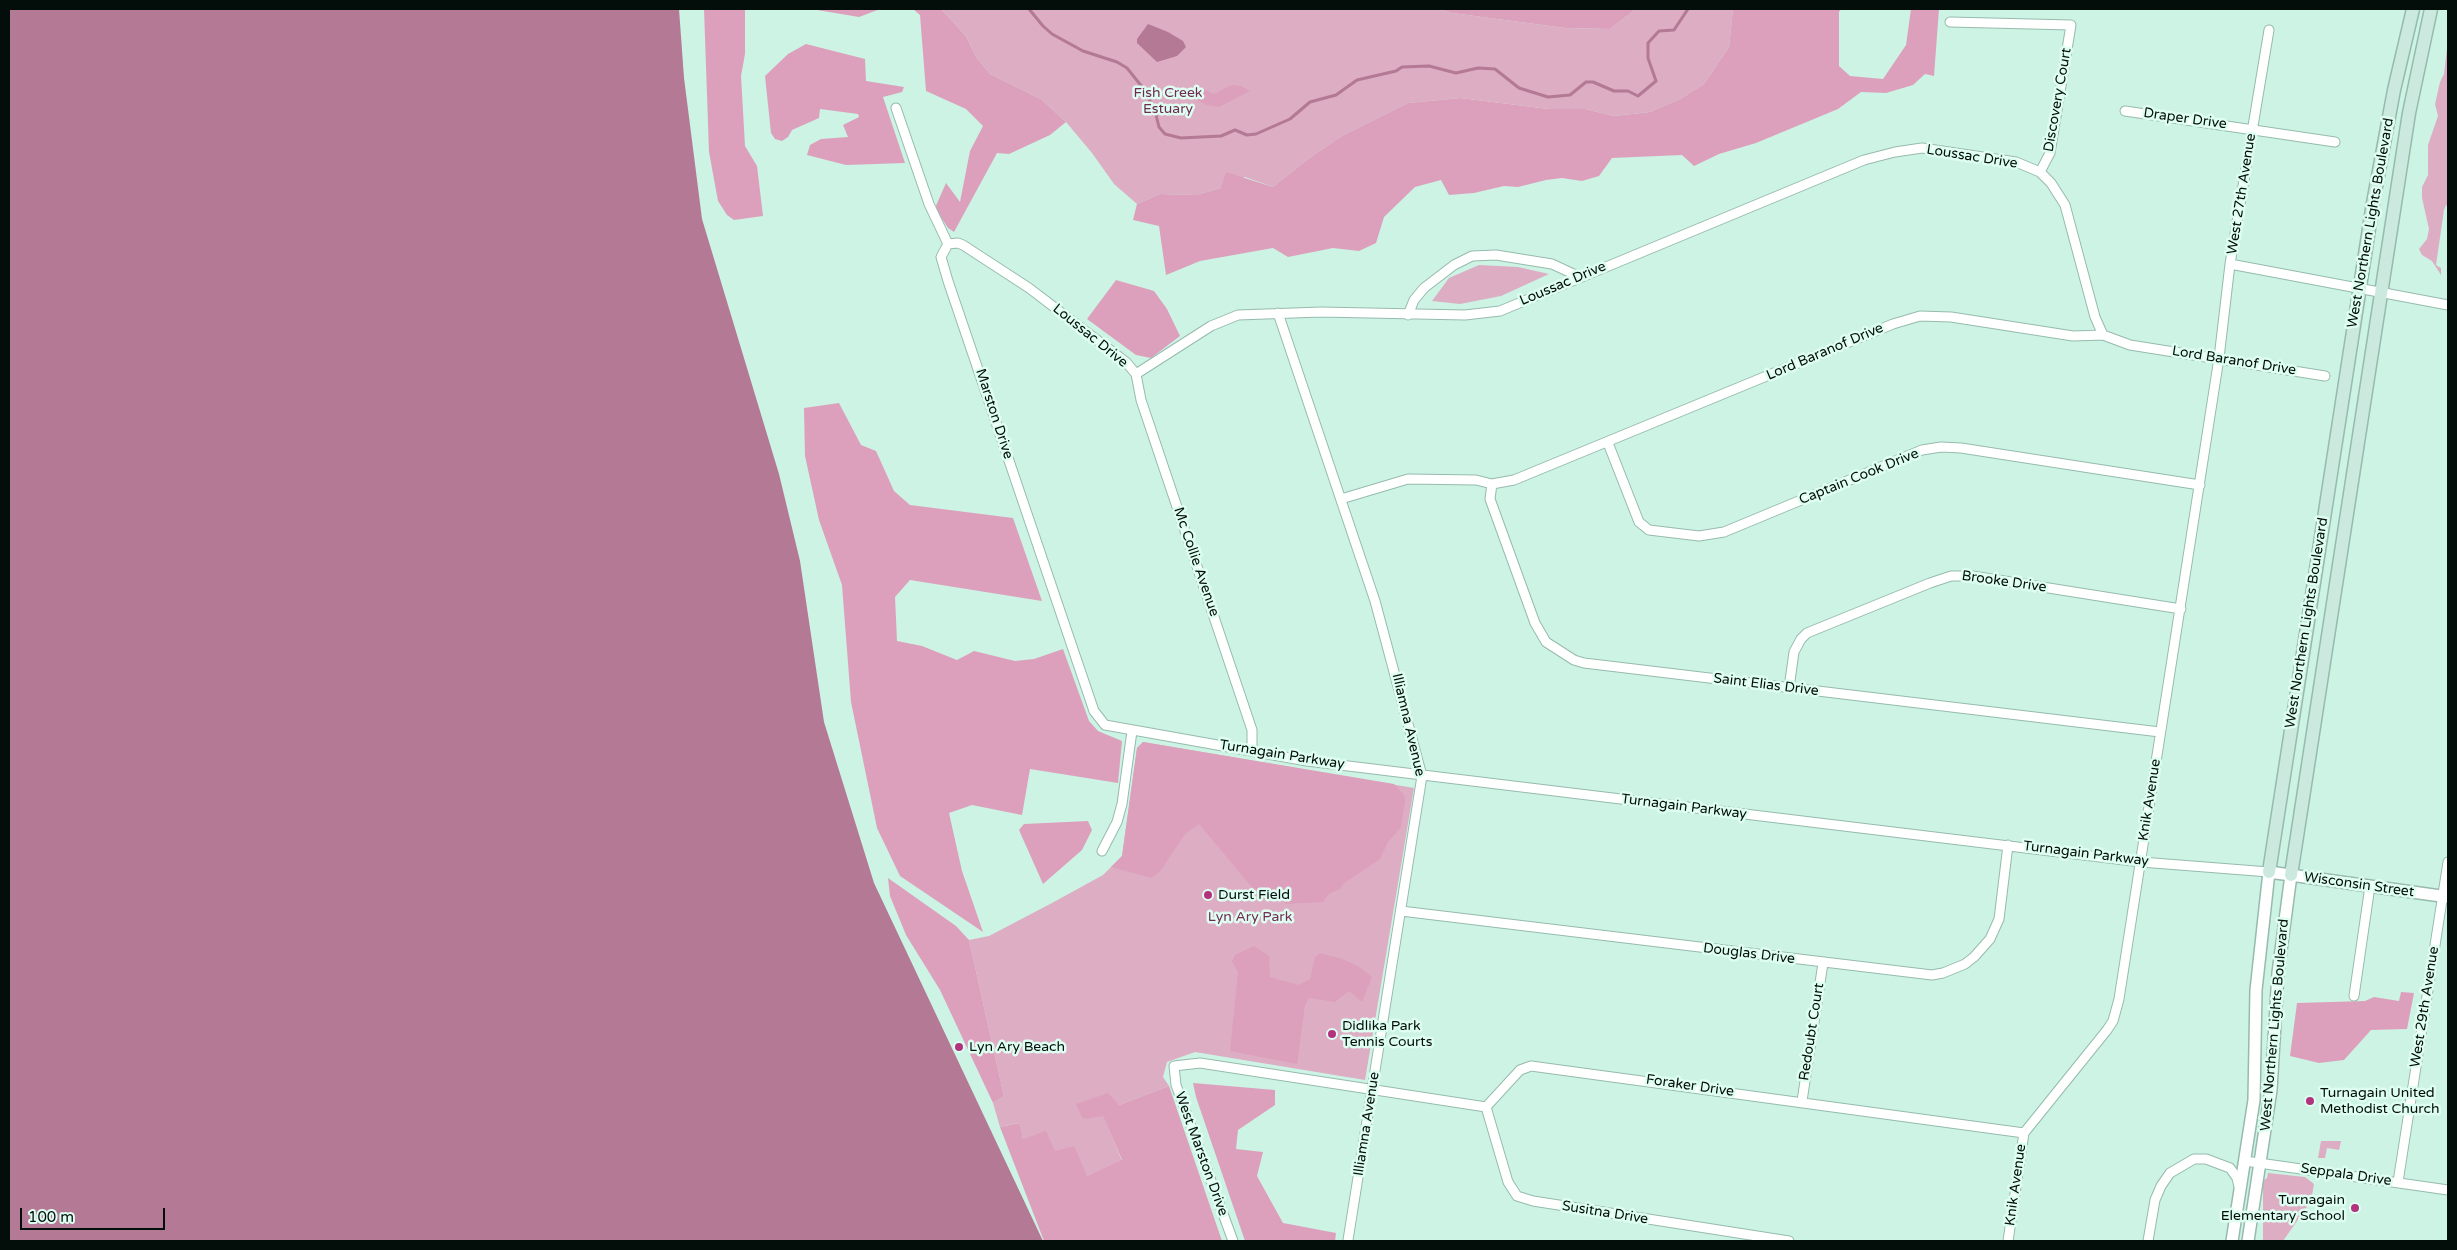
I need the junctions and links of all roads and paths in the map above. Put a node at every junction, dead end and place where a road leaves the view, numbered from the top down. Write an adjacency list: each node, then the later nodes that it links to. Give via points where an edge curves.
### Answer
1 (2414, 9): 13 (main road, West Northern Lights Boulevard, via 2382,148)
2 (2431, 9): 14 (main road, West Northern Lights Boulevard, via 2409,113)
3 (1950, 22): 9 (street, Discovery Court, via 2071,25 2050,153)
4 (2268, 30): 7 (street, West 27th Avenue)
5 (896, 108): 10 (street, via 929,204)
6 (2125, 111): 7 (street, Draper Drive)
7 (2252, 128): 8 (street, Draper Drive); 11 (street, West 27th Avenue)
8 (2335, 142)
9 (2040, 172): 12 (street, Loussac Drive, via 2016,162 1937,149 1909,149 1881,155); 18 (street, Loussac Drive, via 2065,205 2095,317)
10 (948, 244): 20 (street, Loussac Drive, via 962,245 1029,288 1126,362); 28 (street, Marston Drive, via 941,257 948,281 1094,711)
11 (2230, 264): 13 (street); 19 (street, West 27th Avenue)
12 (1580, 277): 17 (street, Loussac Drive, via 1500,311 1465,316); 17 (street, via 1552,264 1496,255 1472,256 1424,288)
13 (2359, 287): 14 (street); 37 (main road, West Northern Lights Boulevard)
14 (2381, 291): 15 (street); 38 (main road, West Northern Lights Boulevard)
15 (2448, 305)
16 (1278, 313): 17 (street, Loussac Drive); 20 (street, Loussac Drive, via 1248,313 1222,320); 25 (street, Illiamna Avenue)
17 (1408, 315)
18 (2103, 334): 19 (street, Lord Baranof Drive, via 2130,344); 22 (street, Lord Baranof Drive, via 2073,336 1951,317 1920,316 1893,324)
19 (2219, 358): 21 (street, Lord Baranof Drive); 24 (street, Knik Avenue)
20 (1136, 374): 31 (street, Mc Collie Avenue, via 1141,400 1252,730)
21 (2325, 376)
22 (1608, 443): 23 (street, Lord Baranof Drive, via 1514,480); 24 (street, Captain Cook Drive, via 1639,522 1656,531 1699,536 1724,532 1922,450 1941,447)
23 (1492, 484): 25 (street, Lord Baranof Drive, via 1476,480 1414,478); 27 (street, Saint Elias Drive, via 1490,498 1535,622 1546,642 1555,650 1584,663)
24 (2200, 485): 26 (street, Knik Avenue)
25 (1341, 499): 32 (street, Illiamna Avenue, via 1386,636)
26 (2181, 609): 27 (street, Brooke Drive, via 1973,576 1951,576 1807,633 1794,652); 30 (street, Knik Avenue)
27 (1789, 688): 30 (street, Saint Elias Drive)
28 (1101, 722): 29 (street, Turnagain Parkway)
29 (1132, 731): 31 (street, Turnagain Parkway); 34 (street, via 1122,804)
30 (2160, 732): 35 (street, Knik Avenue)
31 (1252, 750): 32 (street, Turnagain Parkway, via 1307,761)
32 (1422, 776): 33 (street, Turnagain Parkway); 41 (street, Illiamna Avenue)
33 (2008, 845): 35 (street, Turnagain Parkway); 42 (street, Douglas Drive, via 1996,928 1983,949 1965,964 1932,975)
34 (1102, 851)
35 (2141, 862): 37 (street, Turnagain Parkway); 47 (street, Knik Avenue, via 2113,1021)
36 (2448, 862): 40 (street, West 29th Avenue)
37 (2269, 872): 38 (street, Wisconsin Street); 48 (street, West Northern Lights Boulevard, via 2257,975 2254,1100)
38 (2292, 875): 39 (street, Wisconsin Street); 49 (street, West Northern Lights Boulevard, via 2284,921 2271,1090)
39 (2370, 886): 40 (street, Wisconsin Street); 43 (street)
40 (2446, 897): 50 (street, West 29th Avenue)
41 (1400, 911): 42 (street, Douglas Drive); 44 (street, Illiamna Avenue)
42 (1822, 963): 45 (street, Redoubt Court)
43 (2354, 996)
44 (1372, 1090): 46 (street); 53 (street, Illiamna Avenue); 54 (street, West Marston Drive, via 1200,1063 1174,1066 1176,1085)
45 (1802, 1102): 46 (street, Foraker Drive, via 1531,1066 1520,1070); 47 (street, Foraker Drive)
46 (1486, 1107): 55 (street, Susitna Drive, via 1508,1182 1512,1191 1524,1199)
47 (2024, 1133): 56 (street, Knik Avenue)
48 (2245, 1161): 49 (street, Seppala Drive); 52 (street, West Northern Lights Boulevard)
49 (2260, 1163): 50 (street, Seppala Drive); 59 (street, West Northern Lights Boulevard)
50 (2398, 1182): 51 (street, Seppala Drive)
51 (2448, 1190)
52 (2240, 1192): 57 (street, via 2237,1178 2230,1168 2218,1162 2194,1159 2170,1173 2161,1186 2155,1200); 58 (street, West Northern Lights Boulevard)
53 (1348, 1240)
54 (1233, 1241)
55 (1789, 1241)
56 (2008, 1241)
57 (2148, 1241)
58 (2232, 1241)
59 (2248, 1241)

